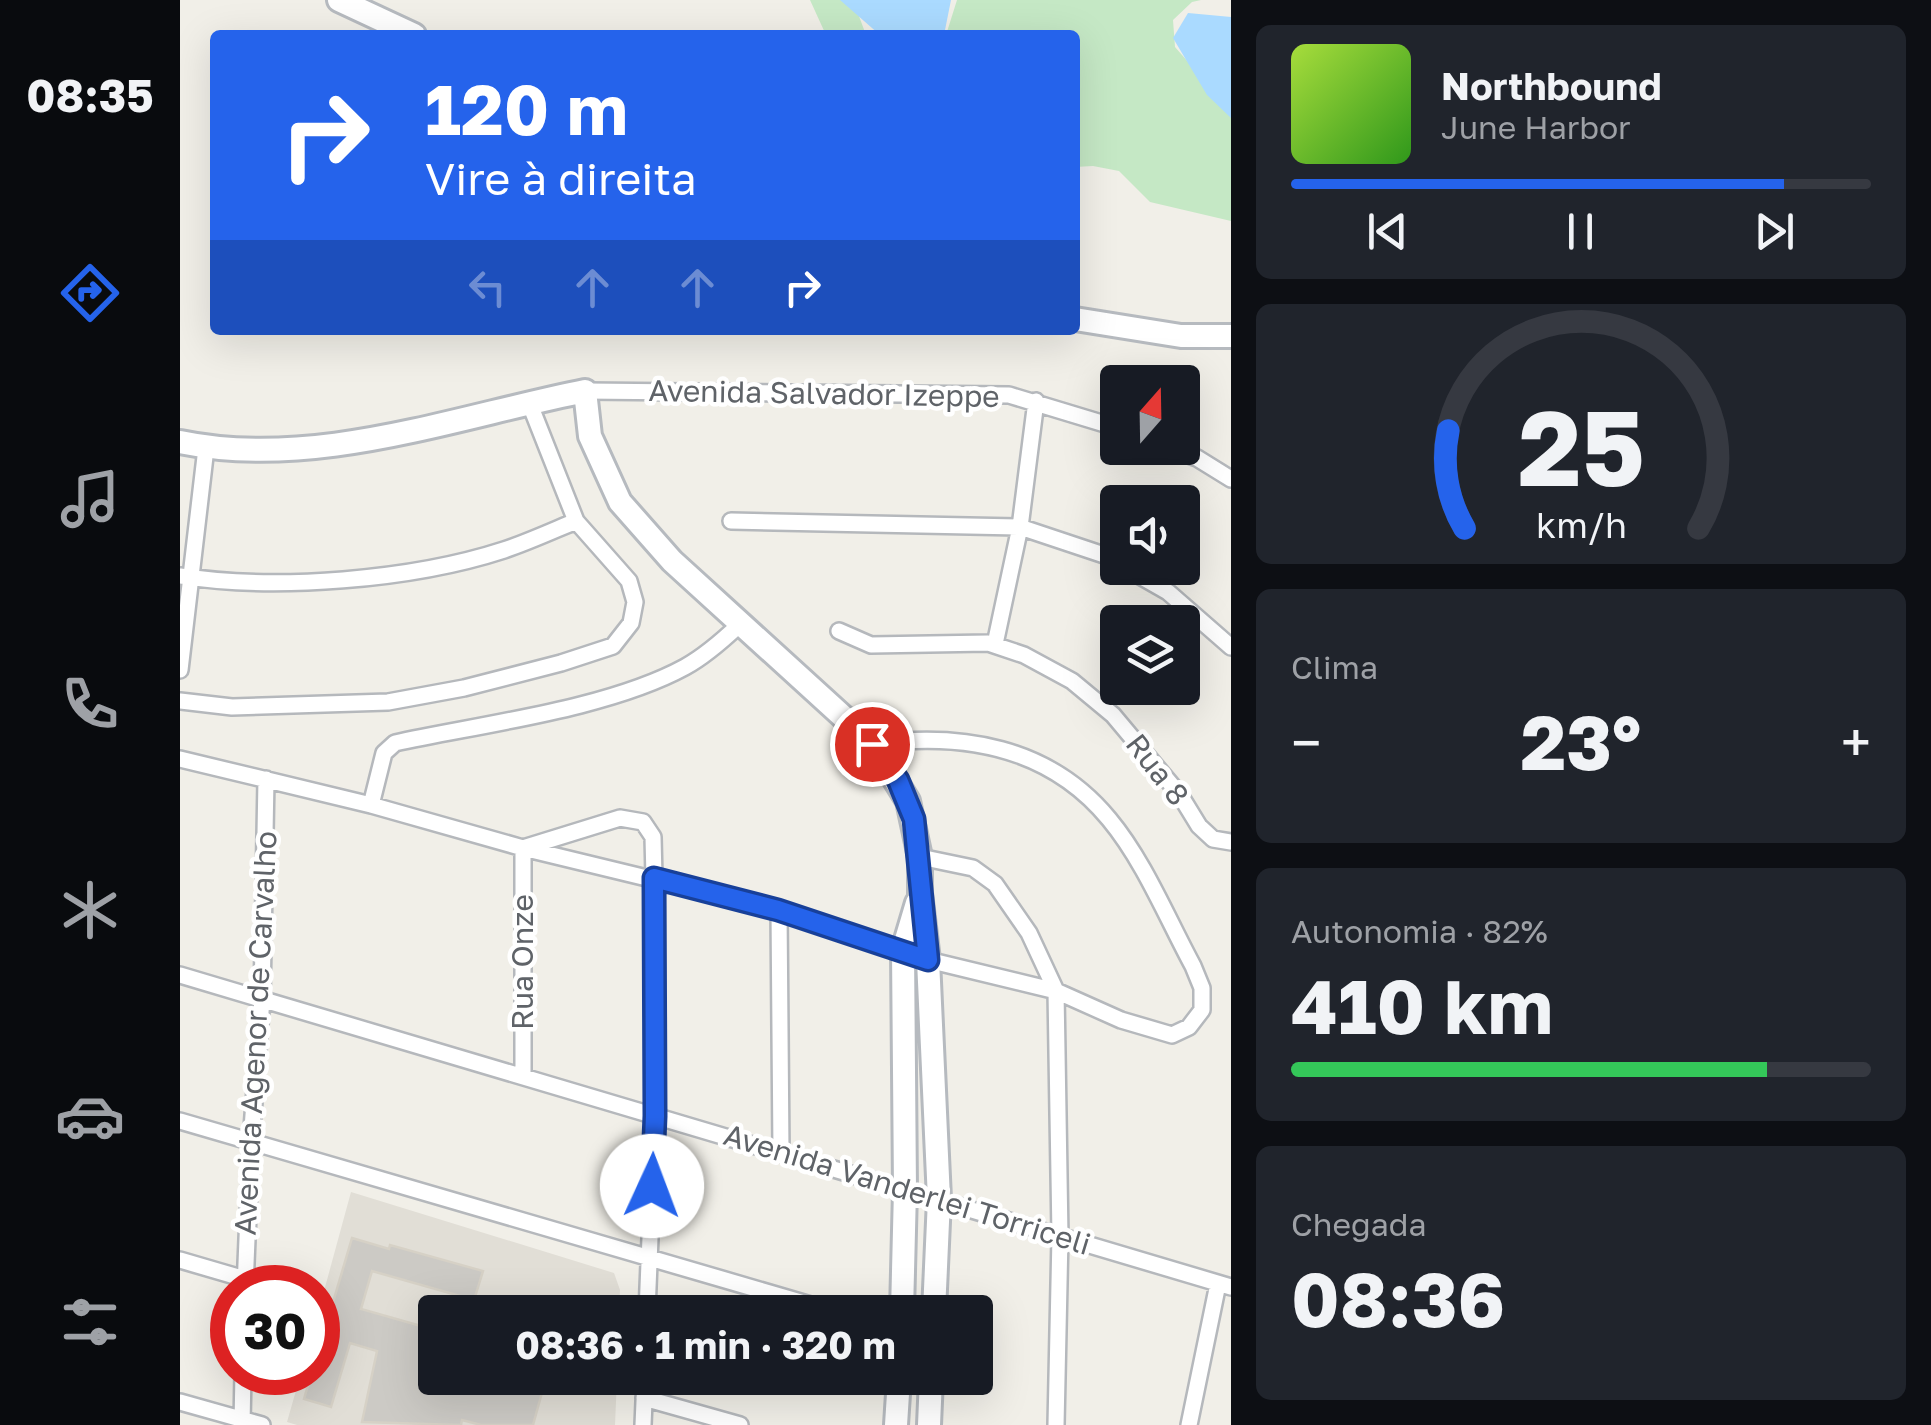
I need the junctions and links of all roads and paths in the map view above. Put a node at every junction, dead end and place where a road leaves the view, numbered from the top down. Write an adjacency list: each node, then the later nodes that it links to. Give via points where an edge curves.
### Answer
1 (339, 0): 2 (street)
2 (403, 30)
3 (1080, 320): 4 (street, via 1181,336)
4 (1231, 336)
5 (585, 391): 6 (street); 7 (street, Avenida Salvador Izeppe, via 986,394); 19 (street, via 590,436 620,502)
6 (529, 402): 10 (street, via 400,435 316,446); 14 (street)
7 (1036, 402): 8 (street, Avenida Salvador Izeppe); 15 (street)
8 (1100, 422)
9 (180, 442): 10 (street)
10 (206, 448): 17 (street)
11 (1200, 460): 12 (street)
12 (1231, 478)
13 (731, 520): 15 (street)
14 (576, 521): 17 (street, via 434,568 303,582); 24 (street, via 628,581 635,602 631,624 613,646 388,702 232,708)
15 (1020, 526): 16 (street); 21 (street)
16 (1100, 554)
17 (184, 576): 23 (street)
18 (1156, 585): 22 (street)
19 (740, 626): 25 (street); 28 (street, via 701,658 650,682 587,703 396,743 384,753)
20 (839, 631): 21 (street, Rua 8, via 872,645)
21 (995, 644): 29 (street, Rua 8, via 1072,681 1113,715 1199,826 1213,839)
22 (1231, 648)
23 (180, 670)
24 (180, 701)
25 (872, 744): 31 (street, via 908,801); 38 (street, via 970,741 1022,754 1087,795 1142,870 1202,988 1202,1010 1190,1028 1172,1035)
26 (180, 759): 27 (street)
27 (266, 780): 28 (street); 39 (street, Avenida Agenor de Carvalho)
28 (371, 804): 30 (street)
29 (1231, 842)
30 (524, 848): 32 (street); 32 (street, via 632,818 650,830); 40 (street, Rua Onze)
31 (920, 856): 33 (street); 38 (street, via 973,868 994,884 1029,933)
32 (654, 878): 34 (street); 41 (street)
33 (920, 893): 35 (street); 36 (street)
34 (778, 910): 35 (street); 44 (street)
35 (903, 950): 36 (street); 45 (street)
36 (928, 960): 38 (street); 46 (street)
37 (180, 974): 39 (street, Avenida Vanderlei Torriceli)
38 (1056, 991): 47 (street)
39 (262, 999): 40 (street, Avenida Vanderlei Torriceli); 43 (street, Avenida Agenor de Carvalho)
40 (524, 1076): 41 (street, Avenida Vanderlei Torriceli)
41 (655, 1116): 44 (street, Avenida Vanderlei Torriceli); 48 (street)
42 (180, 1121): 43 (street)
43 (250, 1141): 48 (street); 50 (street, Avenida Agenor de Carvalho)
44 (781, 1152): 45 (street, Avenida Vanderlei Torriceli)
45 (905, 1190): 46 (street, Avenida Vanderlei Torriceli); 55 (street)
46 (939, 1199): 47 (street, Avenida Vanderlei Torriceli); 56 (street)
47 (1060, 1236): 52 (street, Avenida Vanderlei Torriceli); 69 (street)
48 (650, 1258): 53 (street); 54 (street)
49 (180, 1260): 51 (street)
50 (246, 1265)
51 (210, 1271)
52 (1225, 1286): 70 (street)
53 (649, 1295)
54 (777, 1295)
55 (902, 1295)
56 (935, 1295)
57 (243, 1395): 63 (street)
58 (644, 1395): 61 (street)
59 (897, 1395): 67 (street)
60 (930, 1395): 68 (street)
61 (644, 1398): 65 (street); 66 (street)
62 (180, 1402): 63 (street)
63 (242, 1422): 64 (street)
64 (262, 1425)
65 (643, 1425)
66 (740, 1425)
67 (896, 1425)
68 (929, 1425)
69 (1056, 1425)
70 (1189, 1425)

